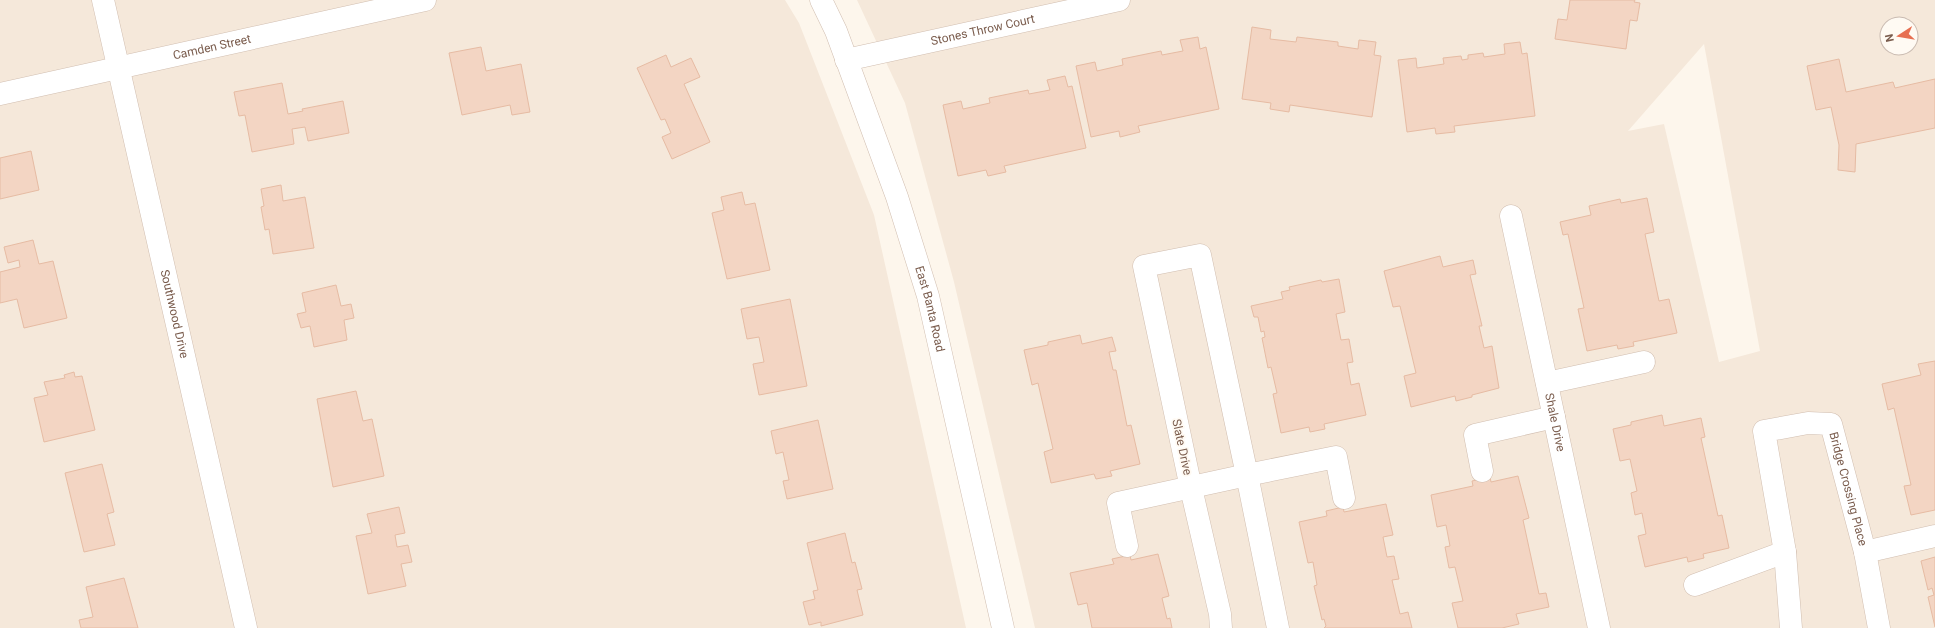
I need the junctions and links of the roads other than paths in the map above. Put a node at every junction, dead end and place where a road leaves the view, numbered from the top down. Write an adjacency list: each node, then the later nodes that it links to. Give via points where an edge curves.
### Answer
1 (103, 0): 6 (street, Southwood Drive)
2 (425, 0): 6 (street, Camden Street)
3 (821, 0): 5 (street, East Banta Road)
4 (1119, 0): 5 (street, Stones Throw Court)
5 (846, 60): 22 (street, East Banta Road, via 897,197 928,296)
6 (119, 68): 7 (street, Camden Street); 21 (street, Southwood Drive)
7 (0, 94)
8 (1511, 216): 10 (street, Shale Drive)
9 (1644, 362): 10 (street)
10 (1547, 383): 11 (street, Shale Drive)
11 (1554, 417): 12 (street, via 1475,435); 25 (street, Shale Drive)
12 (1482, 471)
13 (1247, 475): 14 (street); 14 (street, Slate Drive, via 1200,255 1144,266); 15 (street, via 1336,457); 24 (street)
14 (1191, 488): 17 (street, via 1118,503); 23 (street, Slate Drive)
15 (1344, 498)
16 (1935, 536): 19 (street)
17 (1127, 546)
18 (1785, 552): 19 (street, Bridge Crossing Place, via 1764,430 1808,423 1831,424); 20 (street); 26 (street, Bridge Crossing Place)
19 (1865, 552): 27 (street, Bridge Crossing Place)
20 (1695, 585)
21 (246, 628)
22 (1003, 628)
23 (1221, 628)
24 (1278, 628)
25 (1599, 628)
26 (1792, 628)
27 (1880, 628)

